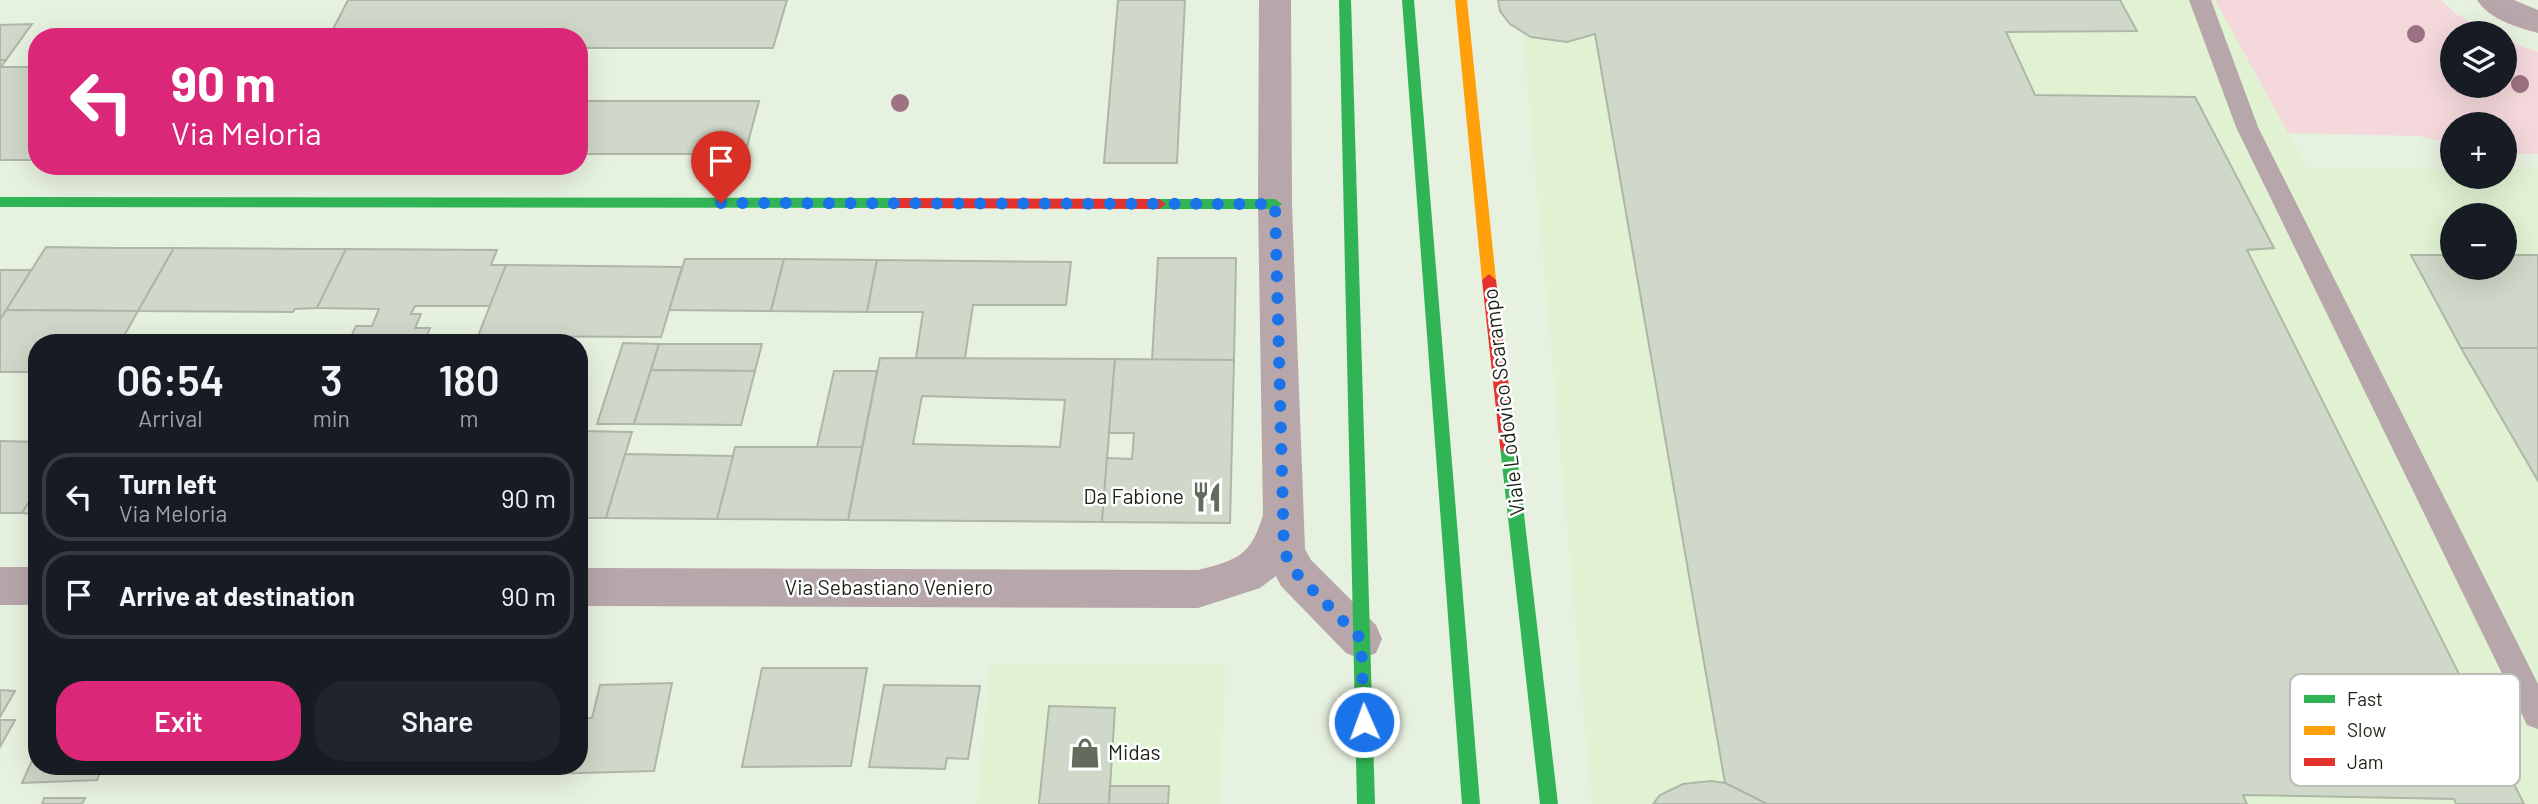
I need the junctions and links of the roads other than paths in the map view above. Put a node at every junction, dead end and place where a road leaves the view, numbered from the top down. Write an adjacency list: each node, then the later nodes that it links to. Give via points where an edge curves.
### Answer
1 (1275, 0): 9 (street)
2 (1345, 0): 14 (street)
3 (1408, 0): 19 (street)
4 (1461, 0): 20 (street, Viale Lodovico Scarampo)
5 (2200, 0): 15 (lane, via 2247,127)
6 (2493, 0): 7 (street)
7 (2538, 22)
8 (0, 202): 9 (street)
9 (1275, 204): 10 (street)
10 (1283, 515): 13 (street, Via Sebastiano Veniero, via 1276,543 1256,571 1198,589); 14 (street, via 1284,552 1296,573)
11 (0, 586): 12 (street)
12 (28, 586)
13 (588, 587)
14 (1361, 639): 18 (street)
15 (2518, 674)
16 (2520, 679): 17 (lane)
17 (2538, 715)
18 (1366, 804)
19 (1471, 804)
20 (1549, 804)

